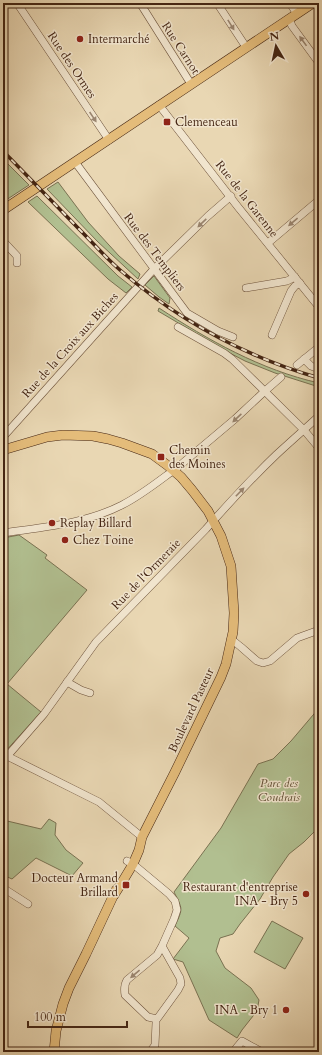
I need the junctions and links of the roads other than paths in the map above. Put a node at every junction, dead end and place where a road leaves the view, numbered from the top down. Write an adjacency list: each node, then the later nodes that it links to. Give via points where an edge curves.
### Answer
1 (17, 3): 11 (street, Rue des Ormes, one-way to 11)
2 (140, 3): 9 (street, Rue Carnot)
3 (217, 3): 7 (street, one-way to 7)
4 (290, 3): 6 (street)
5 (313, 3): 6 (main road)
6 (293, 16): 7 (main road); 8 (street, one-way to 6, via 292,26)
7 (246, 47): 9 (main road)
8 (319, 63)
9 (191, 84): 10 (main road)
10 (159, 105): 11 (main road); 13 (street, Rue de la Garenne)
11 (109, 140): 12 (main road)
12 (75, 162): 15 (main road); 19 (street, Rue des Templiers)
13 (231, 196): 17 (street, Rue de la Garenne); 19 (street, Rue de la Croix aux Biches, one-way to 19)
14 (319, 200): 17 (street, one-way to 17)
15 (3, 210)
16 (3, 241): 18 (street, via 17,256)
17 (268, 243): 20 (street, Rue de la Garenne)
18 (17, 263)
19 (154, 269): 25 (street, Rue des Templiers, via 187,313); 34 (street, Rue de la Croix aux Biches)
20 (297, 280): 21 (street); 22 (street, Rue de la Garenne); 24 (street)
21 (246, 288)
22 (318, 305)
23 (178, 327): 31 (street, via 224,353)
24 (272, 335)
25 (233, 337)
26 (319, 348): 27 (street)
27 (304, 359): 28 (street); 29 (street)
28 (297, 365)
29 (319, 369)
30 (282, 377): 31 (street)
31 (265, 390): 33 (street); 37 (street, one-way to 37, via 235,420)
32 (319, 416): 33 (street, Rue de l'Ormeraie)
33 (304, 430): 35 (street); 38 (street, Rue de l'Ormeraie, one-way to 33, via 276,454)
34 (3, 437)
35 (319, 448)
36 (3, 450): 37 (main road, Boulevard Pasteur, via 47,437 79,435 108,439 152,454)
37 (171, 473): 38 (main road, Boulevard Pasteur, via 192,490 208,511); 39 (street, via 124,504 103,513 62,525)
38 (211, 523): 41 (main road, Boulevard Pasteur, via 225,547 231,566 234,613); 42 (street, Rue de l'Ormeraie, via 96,642)
39 (3, 533)
40 (319, 630): 41 (street, via 298,638 270,661 263,663)
41 (231, 639): 45 (main road, Boulevard Pasteur, via 221,677)
42 (67, 682): 43 (street); 44 (street, Rue de l'Ormeraie, via 44,714)
43 (90, 693)
44 (5, 758): 45 (street, via 99,802)
45 (142, 837): 46 (main road, Boulevard Pasteur, via 139,850)
46 (130, 863): 49 (street, via 175,901 174,919); 51 (main road, Boulevard Pasteur, via 69,988 56,1031)
47 (3, 888): 48 (street)
48 (28, 904)
49 (162, 946): 49 (street, one-way to 49, via 157,955 127,980 124,990 125,995 148,1017 157,1019 181,984)
50 (156, 1023): 52 (street, via 155,1045)
51 (54, 1052)
52 (150, 1052)
53 (233, 1052): 54 (street, via 242,1041)
54 (262, 1052)

